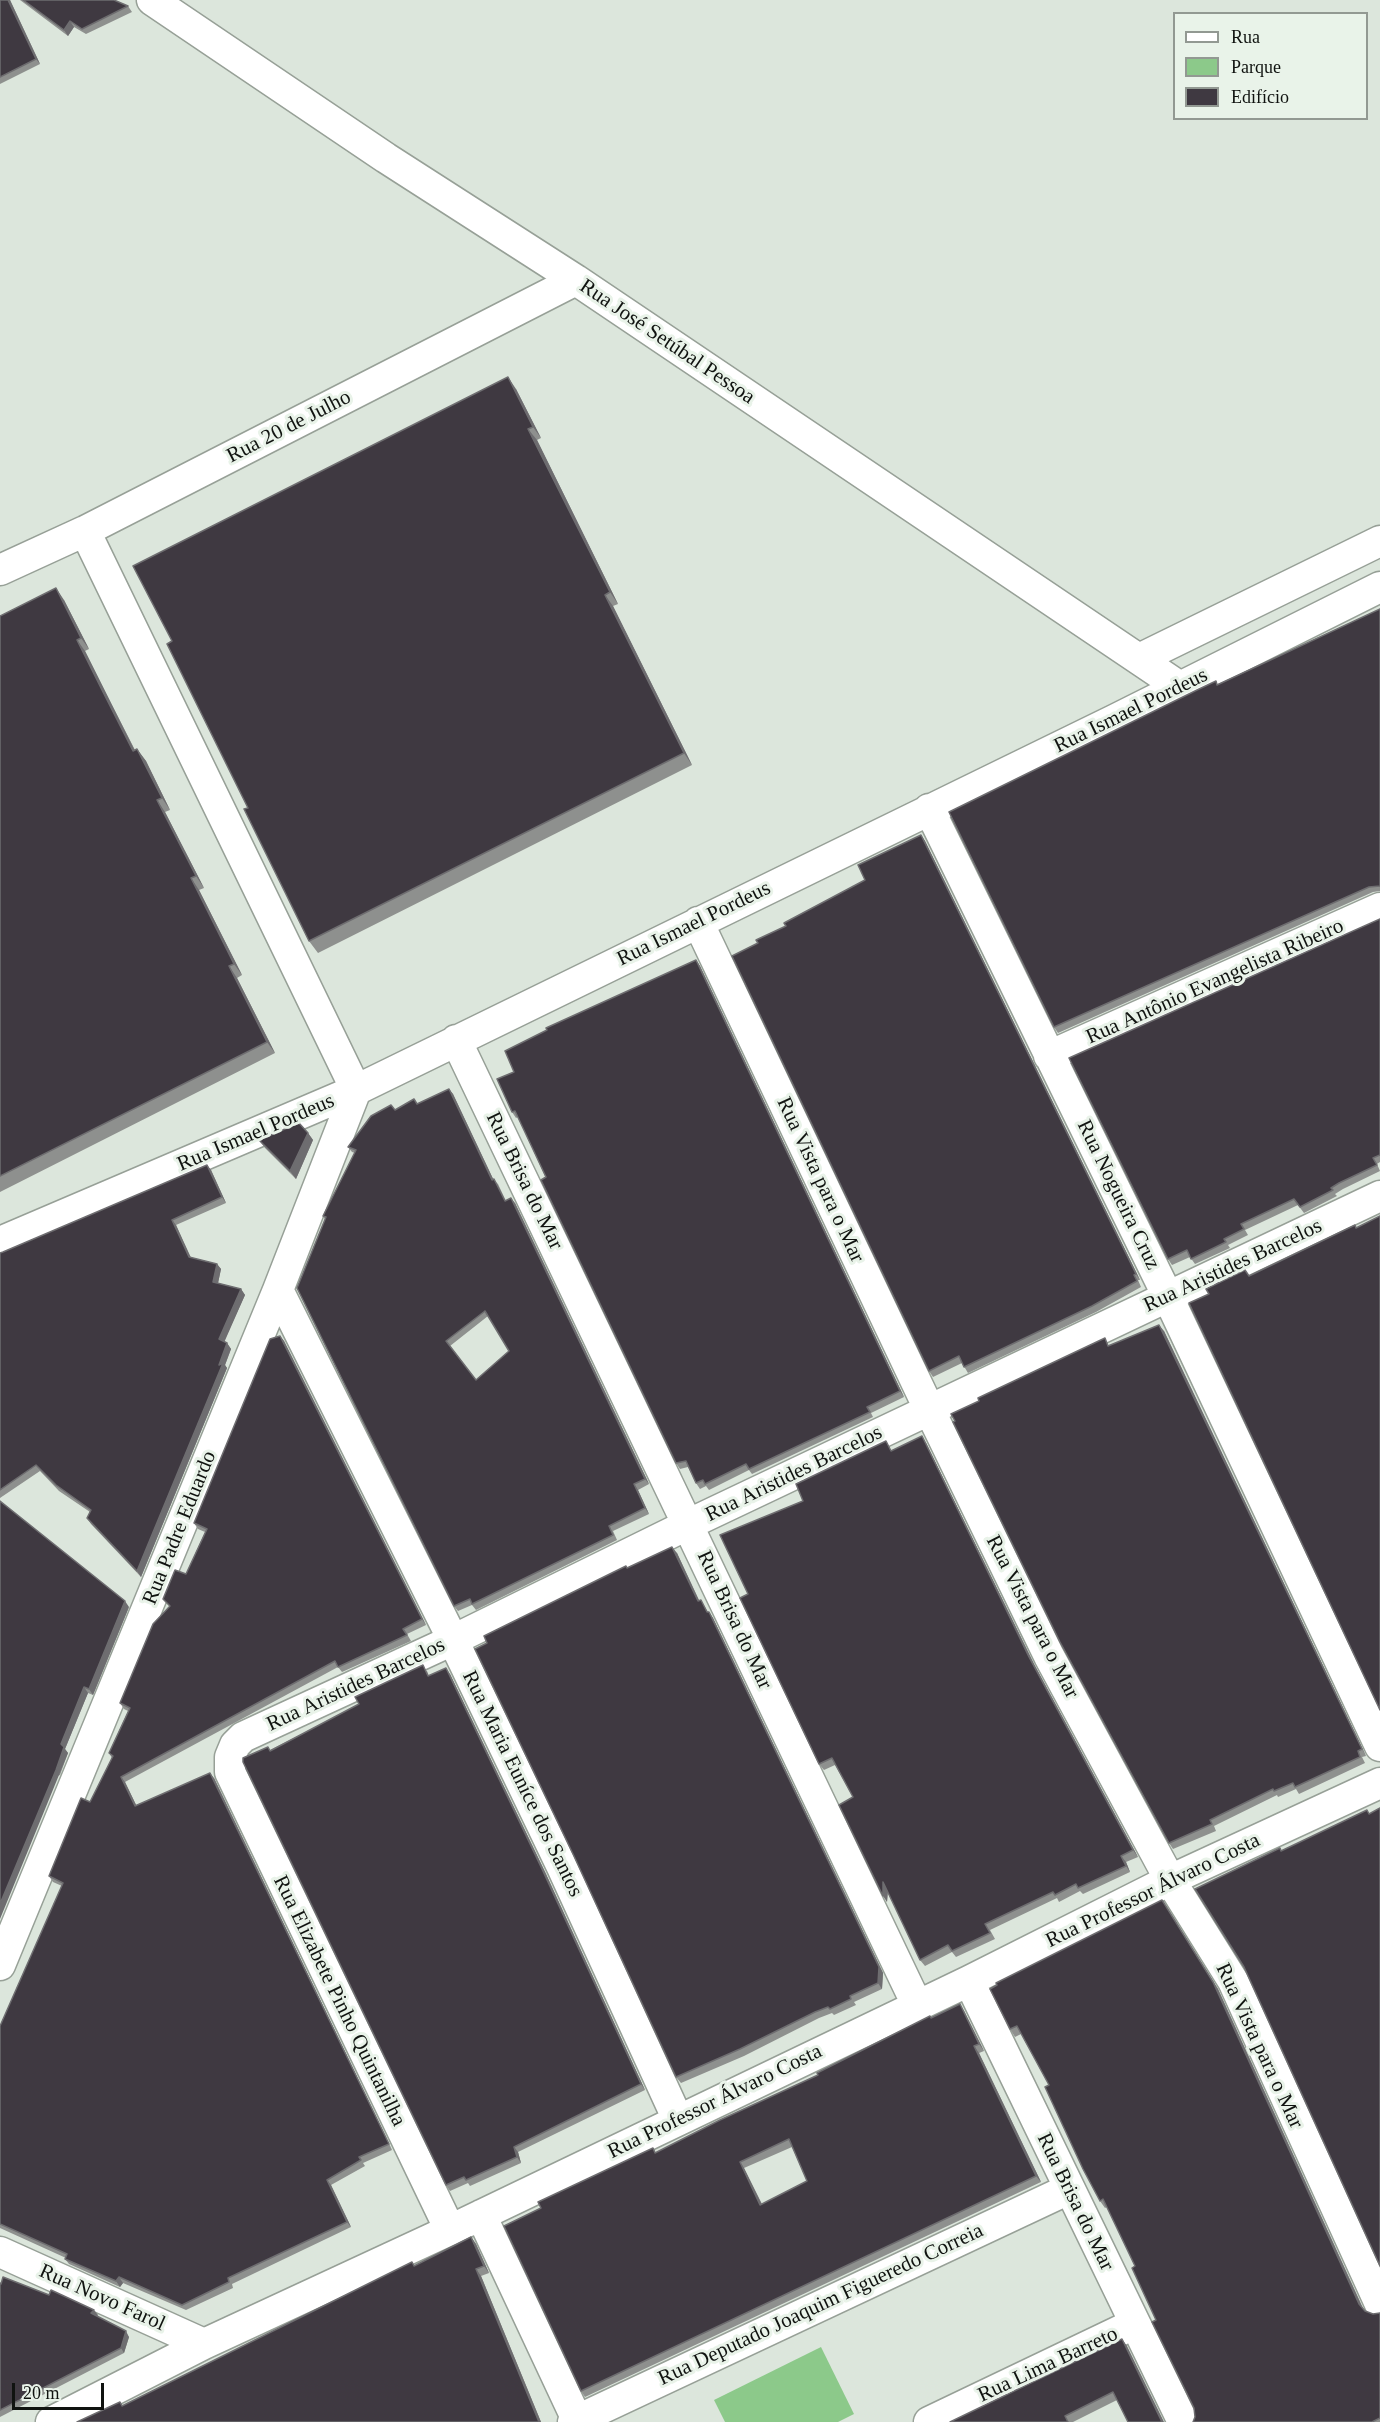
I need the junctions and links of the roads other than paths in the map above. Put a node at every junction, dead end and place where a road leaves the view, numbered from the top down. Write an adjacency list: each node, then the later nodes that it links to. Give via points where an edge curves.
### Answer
1 (152, 0): 2 (street, Rua José Setúbal Pessoa)
2 (576, 280): 3 (street, Rua 20 de Julho); 7 (street, Rua José Setúbal Pessoa)
3 (85, 531): 5 (street, Rua 20 de Julho); 14 (street)
4 (1380, 541): 7 (street, Rua Ismael Pordeus)
5 (0, 570)
6 (1380, 587): 8 (street, Rua Ismael Pordeus)
7 (1139, 659): 8 (street, Rua José Setúbal Pessoa)
8 (1180, 687): 9 (street, Rua Ismael Pordeus)
9 (929, 809): 11 (street, Rua Ismael Pordeus); 13 (street, Rua Nogueira Cruz)
10 (1380, 908): 13 (street, Rua Antônio Evangelista Ribeiro)
11 (698, 922): 12 (street, Rua Ismael Pordeus); 19 (street, Rua Vista para o Mar)
12 (456, 1040): 14 (street, Rua Ismael Pordeus); 20 (street, Rua Brisa do Mar)
13 (1049, 1056): 18 (street, Rua Nogueira Cruz)
14 (356, 1090): 16 (street, Rua Ismael Pordeus); 17 (street, Rua Padre Eduardo)
15 (1380, 1196): 18 (street, Rua Aristides Barcelos)
16 (0, 1242)
17 (278, 1290): 21 (street, Rua Maria Euníce dos Santos); 26 (street, Rua Padre Eduardo)
18 (1168, 1297): 19 (street, Rua Aristides Barcelos); 22 (street, Rua Nogueira Cruz)
19 (929, 1409): 20 (street, Rua Aristides Barcelos); 25 (street, Rua Vista para o Mar, via 1049,1656)
20 (688, 1524): 21 (street, Rua Aristides Barcelos); 28 (street, Rua Brisa do Mar)
21 (453, 1640): 23 (street, Rua Aristides Barcelos, via 243,1737 230,1756); 29 (street, Rua Maria Euníce dos Santos)
22 (1380, 1746)
23 (230, 1772): 32 (street, Rua Elizabete Pinho Quintanilha)
24 (1377, 1792): 25 (street, Rua Professor Álvaro Costa)
25 (1170, 1880): 27 (street, Rua Professor Álvaro Costa); 34 (street, Rua Vista para o Mar, via 1233,1981)
26 (0, 1965)
27 (969, 1981): 28 (street, Rua Professor Álvaro Costa); 30 (street, Rua Brisa do Mar)
28 (917, 2005): 29 (street, Rua Professor Álvaro Costa)
29 (678, 2120): 31 (street, Rua Professor Álvaro Costa)
30 (1069, 2189): 35 (street, Rua Brisa do Mar); 37 (street, Rua Deputado Joaquim Figueredo Correia)
31 (481, 2215): 32 (street, Rua Professor Álvaro Costa); 37 (street)
32 (450, 2230): 36 (street, Rua Professor Álvaro Costa)
33 (0, 2252): 36 (street, Rua Novo Farol)
34 (1380, 2304)
35 (1134, 2324): 39 (street, Rua Lima Barreto); 40 (street, Rua Brisa do Mar)
36 (204, 2344): 38 (street, Rua Professor Álvaro Costa)
37 (576, 2421)
38 (51, 2422)
39 (929, 2422)
40 (1183, 2422)

